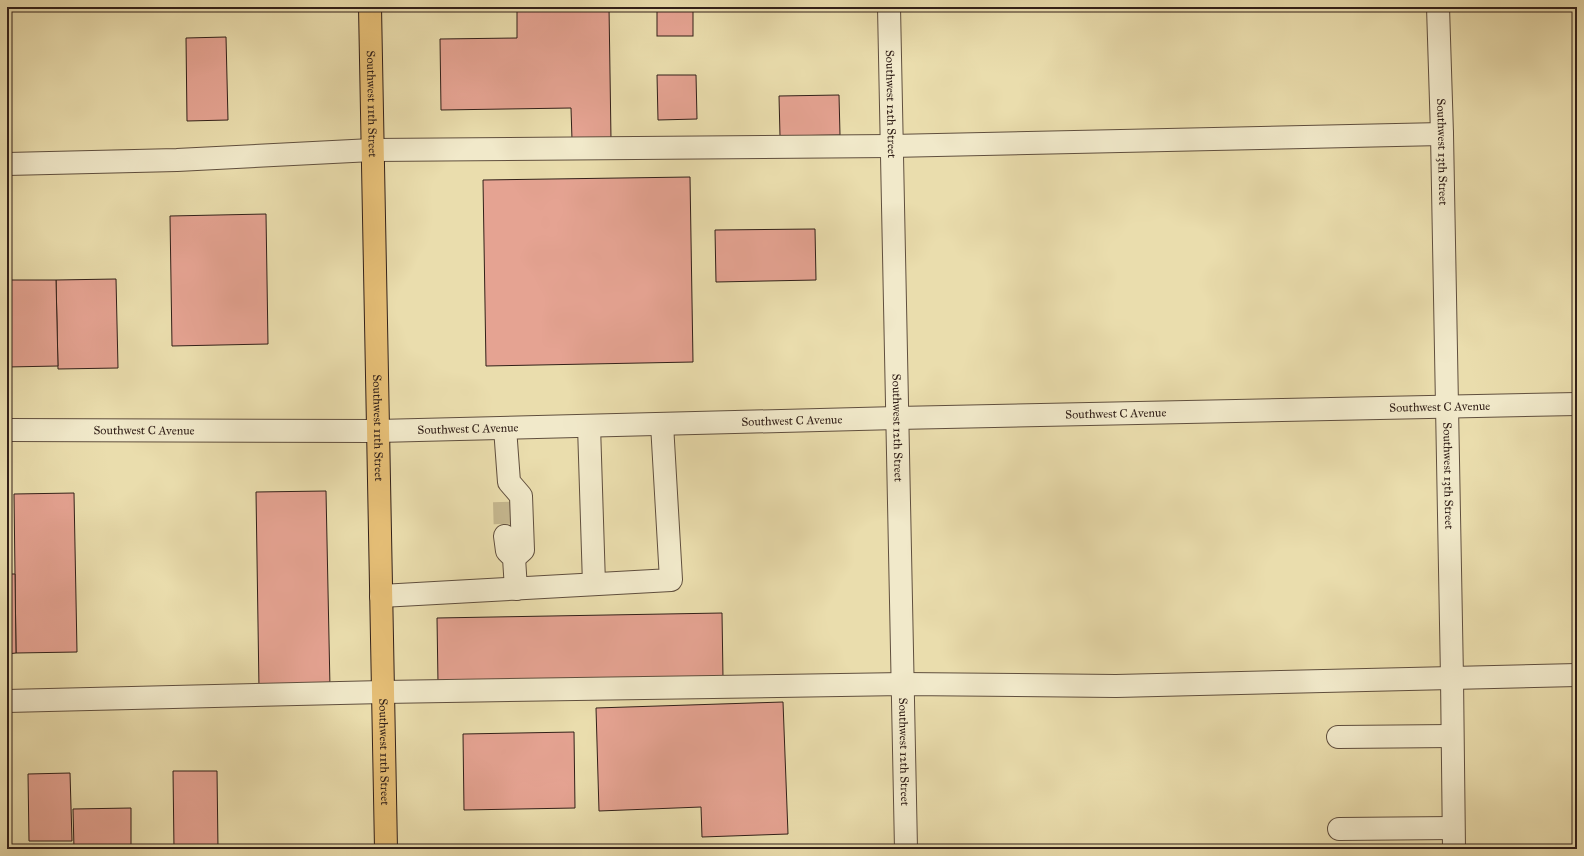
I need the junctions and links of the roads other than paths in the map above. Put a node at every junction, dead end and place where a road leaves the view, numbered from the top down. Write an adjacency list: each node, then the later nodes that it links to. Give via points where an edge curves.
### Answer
1 (370, 7): 6 (main road, Southwest 11th Street)
2 (889, 7): 5 (street, Southwest 12th Street)
3 (1438, 7): 4 (street, Southwest 13th Street)
4 (1442, 134): 5 (street); 9 (street, Southwest 13th Street)
5 (892, 146): 6 (street); 10 (street, Southwest 12th Street)
6 (372, 150): 7 (street, via 177,160); 15 (main road, Southwest 11th Street)
7 (7, 164)
8 (1577, 404): 9 (street, Southwest C Avenue)
9 (1447, 406): 10 (street, Southwest C Avenue); 22 (street, Southwest 13th Street)
10 (897, 418): 11 (street, Southwest C Avenue); 23 (street, Southwest 12th Street)
11 (662, 424): 12 (street, Southwest C Avenue); 18 (street, via 671,580)
12 (589, 426): 13 (street, Southwest C Avenue); 18 (street)
13 (505, 428): 15 (street, Southwest C Avenue); 17 (street, via 506,492 521,496 523,550)
14 (7, 430): 15 (street, Southwest C Avenue)
15 (378, 432): 20 (main road, Southwest 11th Street)
16 (505, 536): 17 (street, via 507,551)
17 (514, 558): 19 (street)
18 (594, 584): 19 (street)
19 (516, 589): 20 (street)
20 (381, 596): 24 (main road, Southwest 11th Street)
21 (1577, 675): 22 (street)
22 (1452, 678): 23 (street, via 1116,686); 26 (street, Southwest 13th Street)
23 (903, 684): 24 (street); 31 (street, Southwest 12th Street)
24 (382, 692): 25 (street); 30 (main road, Southwest 11th Street)
25 (7, 701)
26 (1452, 736): 27 (street); 29 (street, Southwest 13th Street)
27 (1338, 737)
28 (1339, 829): 29 (street)
29 (1453, 838)
30 (386, 849)
31 (906, 849)

